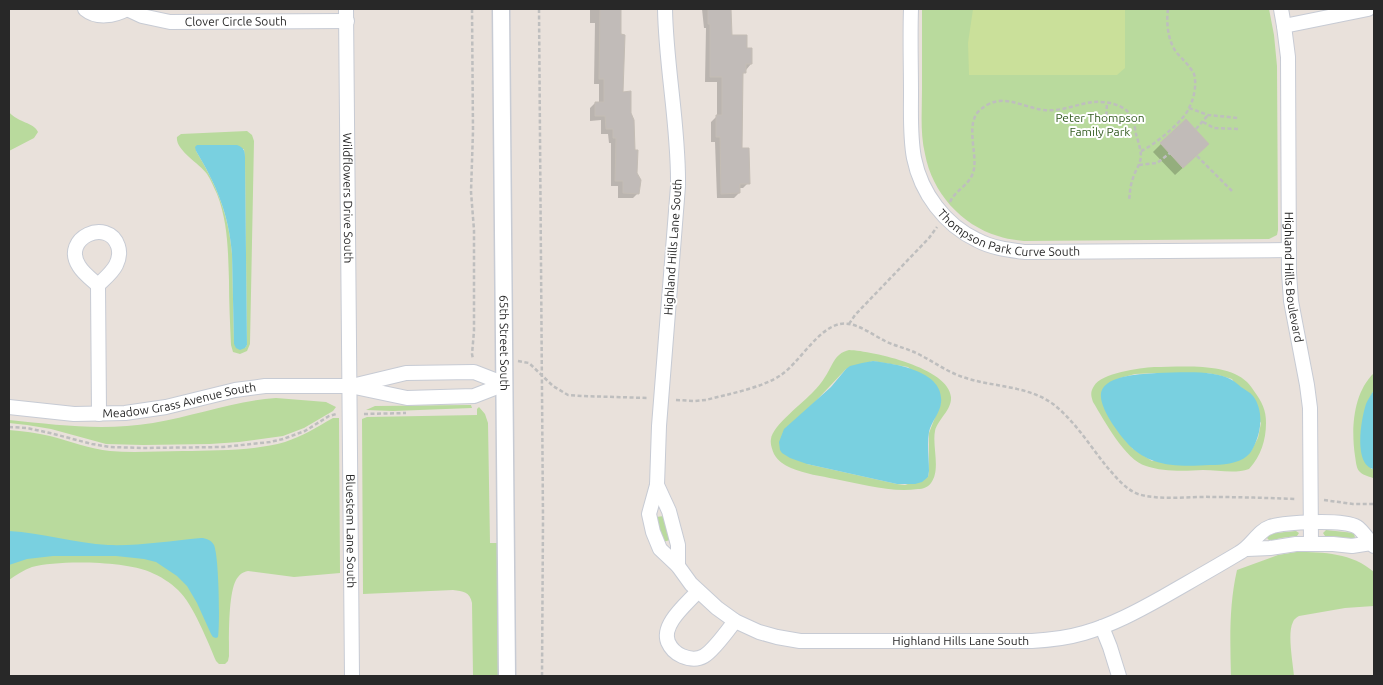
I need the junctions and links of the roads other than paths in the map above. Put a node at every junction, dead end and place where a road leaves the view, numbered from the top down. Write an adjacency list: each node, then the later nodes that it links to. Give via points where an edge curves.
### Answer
1 (85, 9): 2 (street, Clover Circle South, via 100,16)
2 (127, 9): 8 (street, Clover Circle South, via 153,20 170,22)
3 (502, 9): 12 (street, 65th Street South)
4 (665, 9): 16 (street, Highland Hills Lane South, via 678,186)
5 (911, 9): 10 (street, Thompson Park Curve South, via 912,140 916,169 923,187 939,210 972,238 1000,248 1025,252)
6 (1281, 9): 9 (street, Highland Hills Boulevard)
7 (1368, 9): 9 (street)
8 (346, 15): 13 (street, Wildflowers Drive South)
9 (1284, 26): 10 (street, Highland Hills Boulevard, via 1288,77)
10 (1289, 250): 17 (street, Highland Hills Boulevard, via 1291,301 1310,408)
11 (98, 285): 15 (street)
12 (505, 384): 13 (street, Meadow Grass Avenue South, via 474,396 407,398); 13 (street, Meadow Grass Avenue South, via 474,372 406,373); 26 (street, 65th Street South)
13 (350, 386): 15 (street, Meadow Grass Avenue South, via 250,387 148,411); 25 (street, Bluestem Lane South)
14 (9, 407): 15 (street, Meadow Grass Avenue South)
15 (100, 414)
16 (657, 486): 21 (street, Highland Hills Lane South, via 669,510 678,545); 21 (street, Highland Hills Lane South, via 650,514 651,524 660,549)
17 (1311, 522): 18 (street, Highland Hills Boulevard); 19 (street, Highland Hills Lane South, via 1357,527); 20 (street, Highland Hills Lane South, via 1265,529)
18 (1311, 544): 19 (street, Highland Hills Lane South); 20 (street, Highland Hills Lane South)
19 (1372, 545)
20 (1246, 549): 24 (street, Highland Hills Lane South)
21 (678, 566): 22 (street, Highland Hills Lane South)
22 (698, 591): 23 (street, Highland Hills Lane South); 23 (street, via 668,628 668,641 676,653 690,658 702,657)
23 (735, 620): 24 (street, Highland Hills Lane South, via 771,636 811,641 1032,641 1072,636)
24 (1102, 627): 27 (street)
25 (352, 676)
26 (507, 676)
27 (1119, 676)

